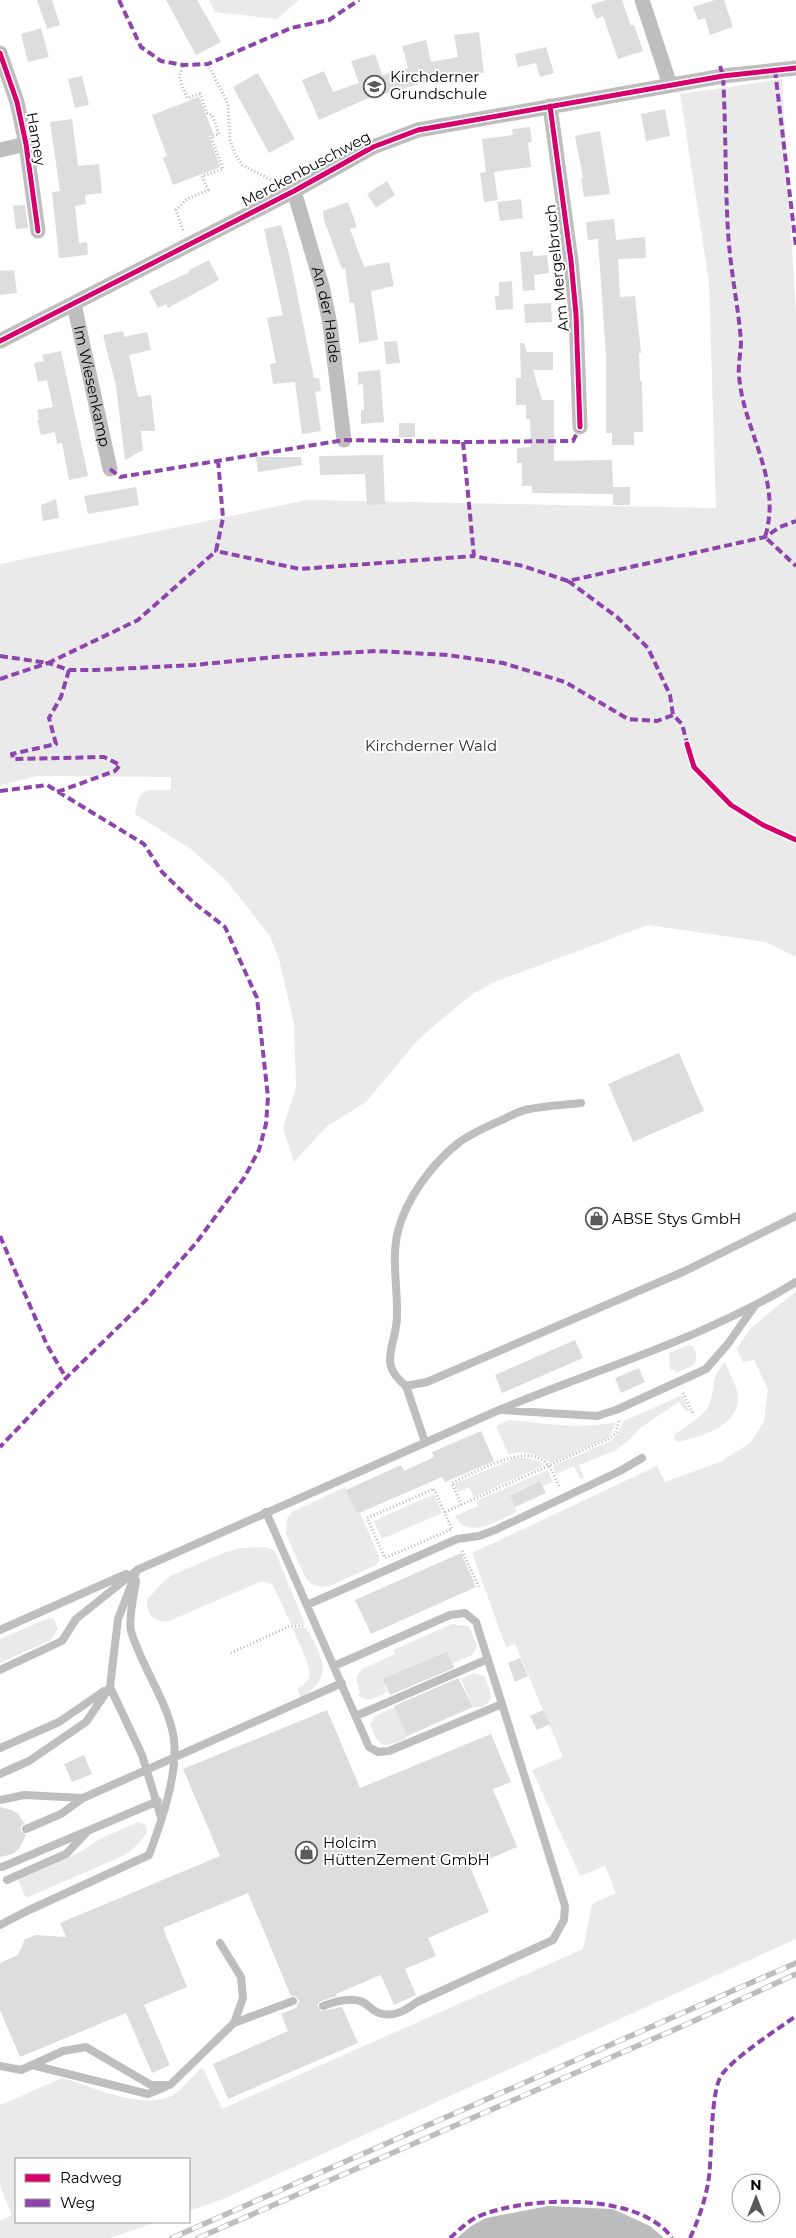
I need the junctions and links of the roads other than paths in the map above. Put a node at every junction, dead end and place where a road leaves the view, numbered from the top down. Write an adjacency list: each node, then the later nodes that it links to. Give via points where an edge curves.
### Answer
1 (642, 0): 4 (street)
2 (0, 53): 6 (street, Hamey, via 17,102)
3 (796, 68): 4 (street, Merckenbuschweg)
4 (670, 85): 5 (street, Merckenbuschweg)
5 (550, 106): 8 (street, Merckenbuschweg, via 418,130 373,147); 12 (street, Am Mergelbruch, via 572,270)
6 (26, 144): 7 (street); 9 (street, Hamey)
7 (0, 150)
8 (294, 191): 10 (street, Merckenbuschweg); 13 (street, An der Halde, via 330,324)
9 (38, 231)
10 (74, 304): 11 (street, Merckenbuschweg); 14 (street, Im Wiesenkamp)
11 (0, 341)
12 (580, 427)
13 (344, 440)
14 (110, 469)
15 (581, 1103): 19 (lane, via 524,1110 482,1128 457,1144 436,1164 405,1211 395,1257 396,1329 389,1353 390,1368)
16 (796, 1216): 19 (lane, via 676,1275 427,1382)
17 (796, 1282): 18 (lane)
18 (754, 1306): 20 (lane, via 597,1374 548,1389); 20 (lane, via 706,1369 616,1410 597,1416)
19 (406, 1386): 21 (lane)
20 (499, 1410): 21 (lane)
21 (425, 1442): 23 (lane)
22 (642, 1458): 25 (lane, via 495,1530 457,1539)
23 (266, 1512): 24 (lane); 25 (lane)
24 (137, 1570): 26 (lane); 29 (lane, via 76,1619 62,1641); 31 (lane, via 118,1619); 35 (lane, via 130,1629 168,1719)
25 (307, 1605): 28 (lane)
26 (0, 1630)
27 (488, 1659): 28 (lane, via 476,1622 465,1614 450,1615); 32 (lane); 33 (lane)
28 (334, 1666): 30 (lane)
29 (0, 1670)
30 (342, 1683): 33 (lane); 35 (lane)
31 (110, 1687): 34 (lane, via 59,1722); 36 (lane); 37 (lane, via 86,1722 29,1761)
32 (502, 1704): 33 (lane, via 390,1751 378,1752 369,1747); 49 (lane, via 565,1906 560,1931 540,1948 417,2002 404,2011 379,2013 361,2001 336,2001)
33 (356, 1716)
34 (0, 1748)
35 (175, 1758): 36 (lane); 41 (lane)
36 (148, 1770): 38 (lane); 40 (lane)
37 (0, 1774)
38 (83, 1798): 39 (lane, via 24,1795); 42 (lane, via 61,1814)
39 (0, 1800)
40 (158, 1801): 41 (lane); 43 (lane)
41 (162, 1820): 46 (lane, via 149,1855)
42 (26, 1830)
43 (88, 1831): 44 (lane); 45 (lane, via 66,1854)
44 (2, 1867)
45 (7, 1880)
46 (0, 1925)
47 (220, 1943): 50 (lane, via 241,1977 243,1998)
48 (294, 2001): 50 (lane)
49 (323, 2006)
50 (234, 2023): 53 (lane)
51 (32, 2065): 52 (lane, via 21,2070); 53 (lane, via 148,2094); 53 (lane, via 63,2051 86,2047 150,2085)
52 (0, 2066)
53 (170, 2085)

